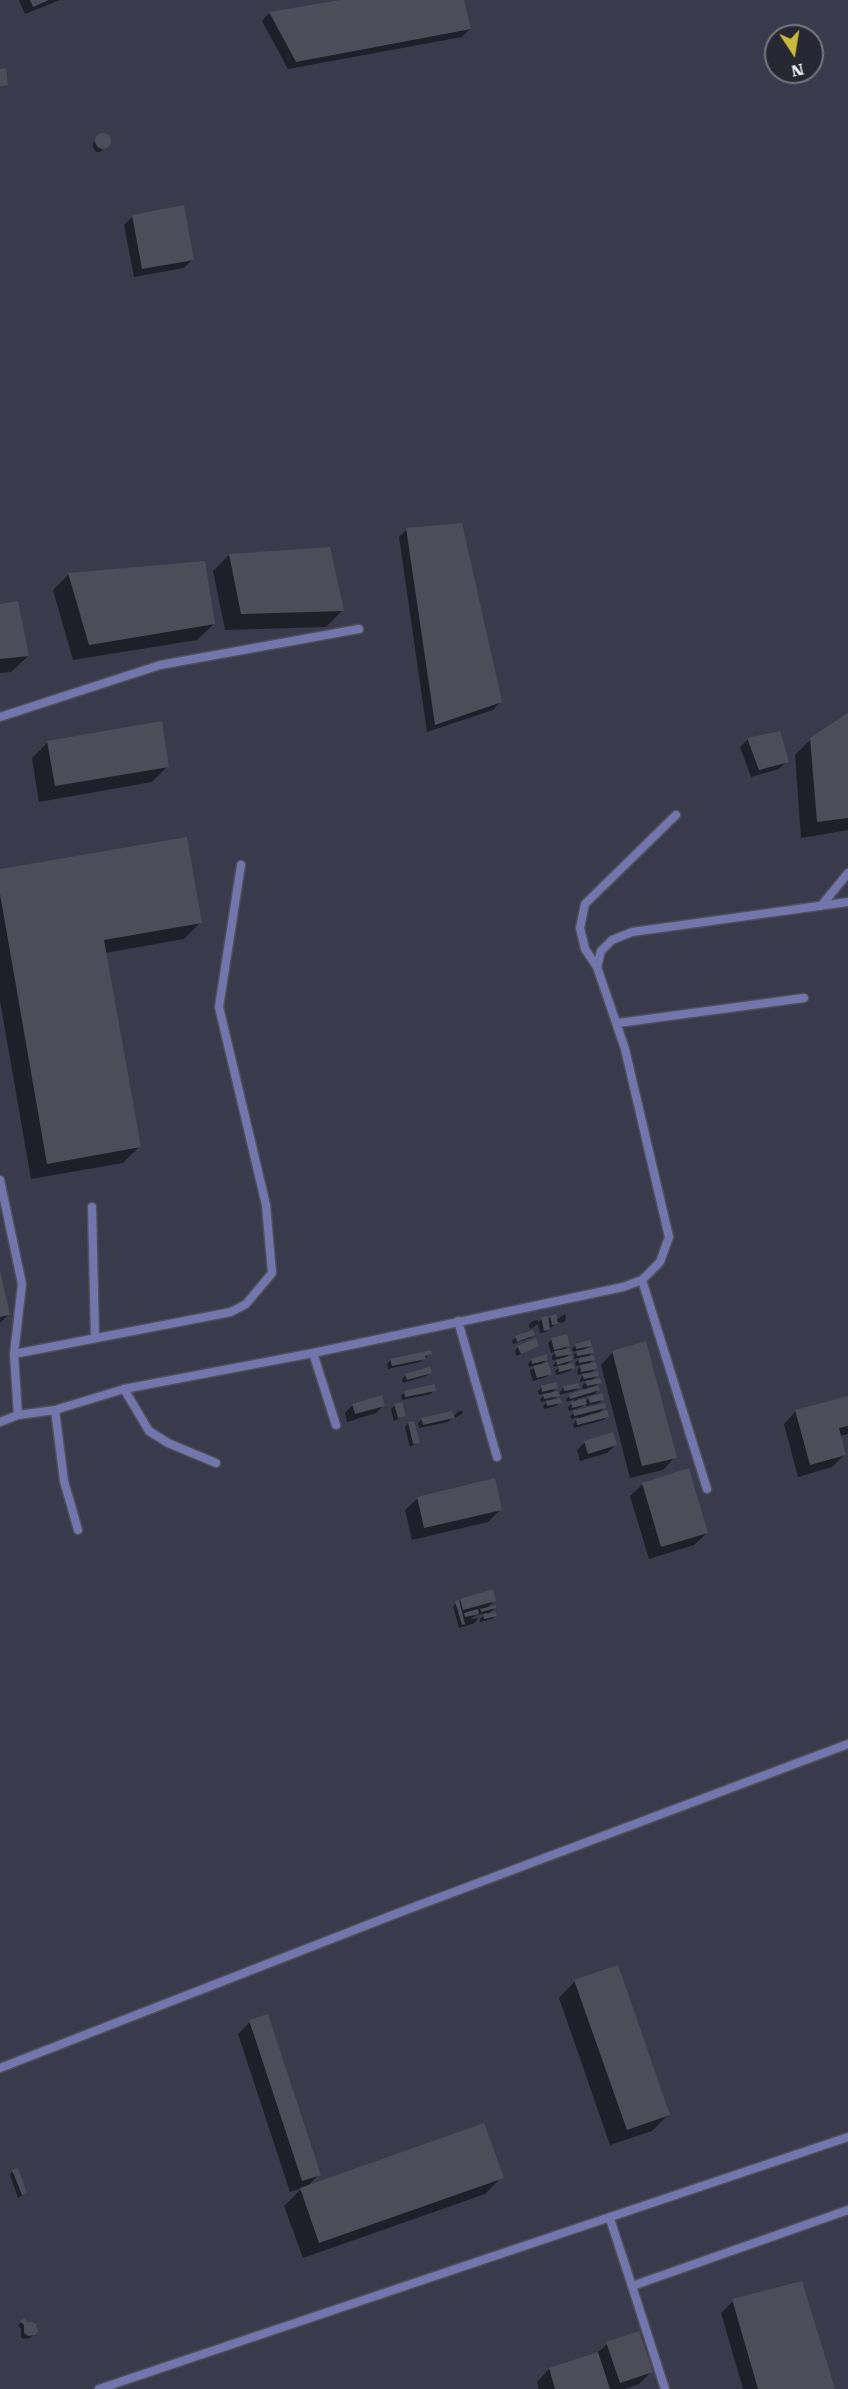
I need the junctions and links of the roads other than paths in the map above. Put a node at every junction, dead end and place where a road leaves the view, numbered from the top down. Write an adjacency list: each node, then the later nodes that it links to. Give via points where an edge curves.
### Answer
1 (359, 629): 2 (lane, via 160,664)
2 (0, 717)
3 (676, 815): 8 (lane, via 585,904 580,928 585,949)
4 (241, 864): 15 (lane, via 219,1007 266,1205 272,1273 246,1304 231,1312)
5 (848, 873): 7 (lane)
6 (848, 902): 7 (lane)
7 (821, 906): 8 (lane, via 632,932 612,940 601,951)
8 (597, 967): 10 (lane)
9 (804, 998): 10 (lane)
10 (618, 1023): 13 (lane, via 669,1237 660,1262)
11 (0, 1180): 17 (lane, via 22,1284)
12 (92, 1207): 15 (lane)
13 (642, 1280): 14 (lane); 25 (lane)
14 (458, 1322): 16 (lane); 23 (lane)
15 (96, 1338): 17 (lane)
16 (313, 1353): 18 (lane); 22 (lane)
17 (14, 1354): 20 (lane)
18 (124, 1389): 19 (lane); 24 (lane, via 149,1431)
19 (55, 1410): 20 (lane); 26 (lane, via 64,1481)
20 (18, 1415): 21 (lane)
21 (0, 1422)
22 (336, 1425)
23 (496, 1457)
24 (216, 1463)
25 (708, 1489)
26 (78, 1530)
27 (848, 1744): 28 (lane, via 398,1912)
28 (0, 2068)
29 (846, 2138): 30 (lane); 32 (lane)
30 (848, 2148)
31 (848, 2210): 33 (lane)
32 (610, 2219): 33 (lane); 34 (lane)
33 (632, 2286): 35 (lane)
34 (99, 2389)
35 (665, 2389)

